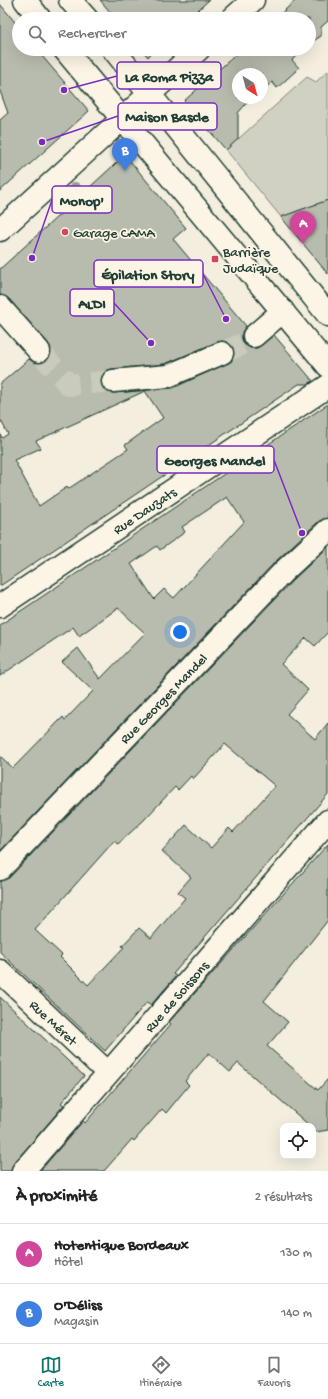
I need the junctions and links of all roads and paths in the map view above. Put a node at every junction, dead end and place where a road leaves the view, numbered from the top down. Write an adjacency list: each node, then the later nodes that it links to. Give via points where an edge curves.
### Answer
1 (25, 0): 4 (street)
2 (70, 0): 5 (street)
3 (253, 0): 6 (street)
4 (34, 12)
5 (81, 12)
6 (240, 12)
7 (70, 56): 11 (street)
8 (119, 56): 10 (street)
9 (191, 56): 10 (street)
10 (150, 94): 11 (street); 15 (street)
11 (121, 120): 12 (street); 14 (street)
12 (0, 230)
13 (0, 307): 17 (street)
14 (283, 311): 16 (street); 19 (street)
15 (328, 315)
16 (254, 336)
17 (39, 351)
18 (222, 353): 20 (street, via 168,376)
19 (328, 366)
20 (113, 381)
21 (328, 386): 23 (street, Rue Dauzats)
22 (328, 530): 25 (street, Rue Georges Mandel, via 284,571)
23 (0, 606)
24 (328, 821): 27 (street, Rue de Soissons)
25 (0, 869)
26 (0, 972): 27 (street, Rue Méret)
27 (108, 1073): 28 (street, Rue de Soissons)
28 (23, 1171)

